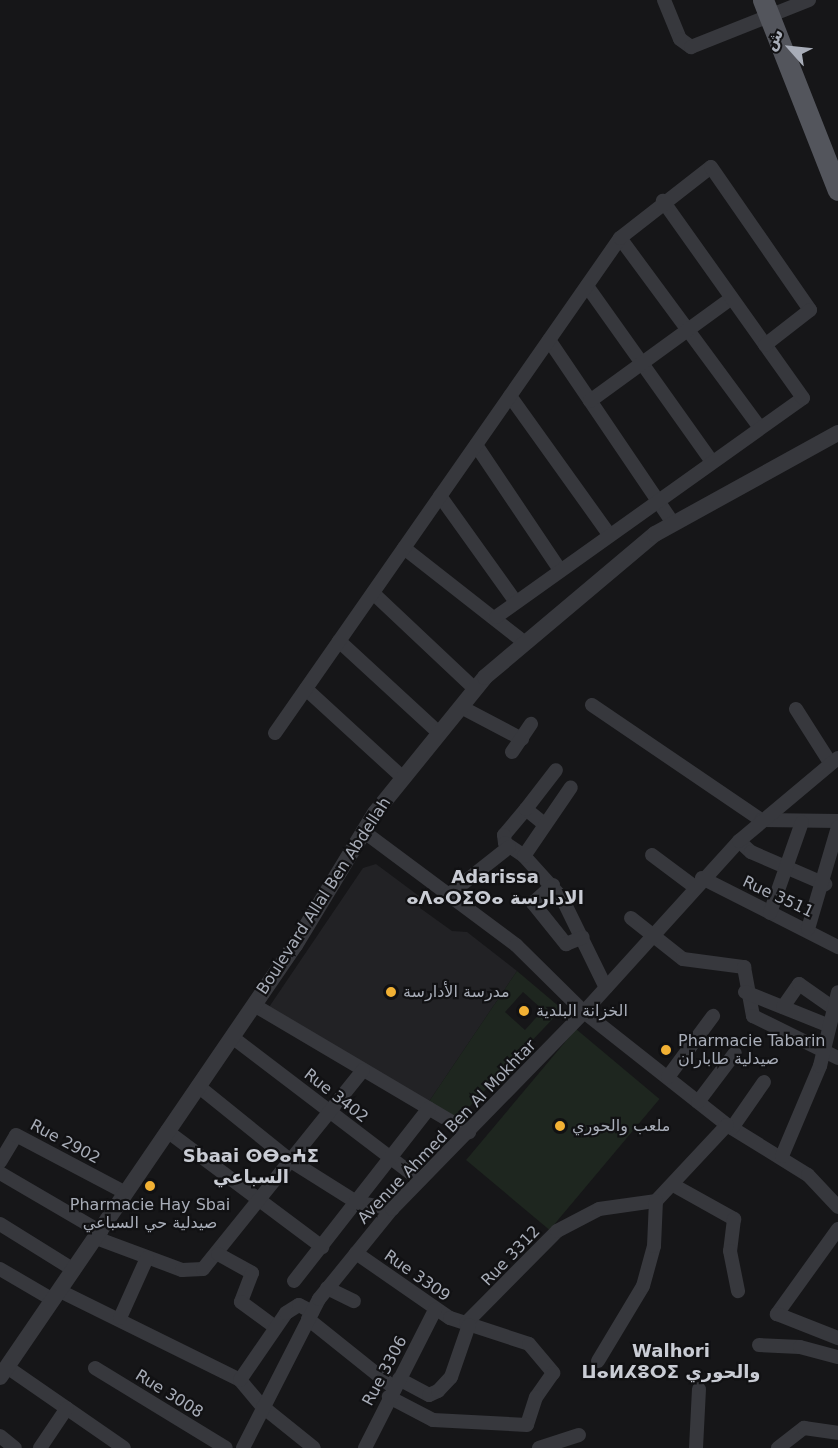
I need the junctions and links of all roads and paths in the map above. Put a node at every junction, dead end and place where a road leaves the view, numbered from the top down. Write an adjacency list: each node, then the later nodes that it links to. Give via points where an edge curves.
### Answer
1 (664, 0): 3 (street, via 680,39 691,46)
2 (809, 0): 3 (street)
3 (767, 7): 4 (main road)
4 (838, 190)
5 (663, 201): 6 (street); 8 (street); 11 (street, via 711,167 810,310)
6 (620, 238): 7 (street); 9 (street)
7 (587, 286): 10 (street); 12 (street)
8 (732, 298): 9 (street); 11 (street)
9 (688, 330): 12 (street); 15 (street)
10 (549, 340): 13 (street); 14 (street)
11 (765, 345): 15 (street, via 803,398)
12 (641, 363): 14 (street); 18 (street)
13 (510, 396): 17 (street); 22 (street)
14 (590, 401): 20 (street)
15 (760, 428): 18 (street)
16 (833, 437): 21 (street, Boulevard Allal Ben Abdellah)
17 (476, 445): 19 (street); 24 (street)
18 (712, 462): 20 (street)
19 (440, 496): 23 (street); 26 (street)
20 (658, 501): 21 (street); 22 (street)
21 (673, 523): 29 (street, Boulevard Allal Ben Abdellah)
22 (608, 533): 24 (street)
23 (404, 548): 25 (street); 27 (street)
24 (560, 570): 26 (street)
25 (373, 593): 28 (street); 31 (street)
26 (516, 603): 27 (street)
27 (496, 618): 29 (street)
28 (339, 641): 30 (street); 37 (street)
29 (524, 642): 31 (street, Boulevard Allal Ben Abdellah)
30 (306, 689): 36 (street); 42 (street)
31 (475, 689): 33 (street, Boulevard Allal Ben Abdellah)
32 (592, 705): 45 (street)
33 (461, 707): 37 (street, Boulevard Allal Ben Abdellah); 38 (street)
34 (796, 709): 40 (street)
35 (531, 724): 38 (street)
36 (275, 733)
37 (439, 733): 42 (street, Boulevard Allal Ben Abdellah)
38 (522, 740): 39 (street)
39 (512, 752)
40 (834, 760): 45 (street, Avenue Ahmed Ben Al Mokhtar)
41 (556, 770): 44 (street)
42 (403, 778): 50 (street, Boulevard Allal Ben Abdellah)
43 (571, 787): 48 (street)
44 (526, 809): 48 (street); 52 (street, via 504,835)
45 (760, 820): 47 (street); 51 (street, Avenue Ahmed Ben Al Mokhtar)
46 (838, 821): 47 (street)
47 (802, 822): 55 (street)
48 (543, 823): 54 (street)
49 (838, 827): 57 (street)
50 (363, 831): 59 (street); 69 (street, Boulevard Allal Ben Abdellah)
51 (739, 841): 55 (street); 56 (street, Avenue Ahmed Ben Al Mokhtar)
52 (507, 845): 54 (street); 59 (street)
53 (652, 855): 56 (street, Rue 3511)
54 (524, 856): 58 (street)
55 (788, 869): 57 (street); 60 (street)
56 (698, 882): 60 (street, Rue 3511); 63 (street, Avenue Ahmed Ben Al Mokhtar)
57 (825, 884): 62 (street)
58 (553, 885): 64 (street); 64 (street, via 533,903 566,944)
59 (447, 896): 72 (street, via 516,945)
60 (770, 913): 62 (street, Rue 3511)
61 (630, 918): 63 (street)
62 (808, 929): 65 (street, Rue 3511)
63 (651, 934): 66 (street, Avenue Ahmed Ben Al Mokhtar); 67 (street, via 683,959 744,967)
64 (583, 937): 66 (street)
65 (838, 947)
66 (606, 988): 72 (street, Avenue Ahmed Ben Al Mokhtar)
67 (745, 992): 70 (street); 76 (street, via 753,1016)
68 (838, 992): 71 (street)
69 (254, 1005): 75 (street, Boulevard Allal Ben Abdellah); 79 (street)
70 (783, 1007): 71 (street, via 799,984); 74 (street)
71 (832, 1007): 74 (street)
72 (584, 1012): 80 (street); 88 (street, Avenue Ahmed Ben Al Mokhtar)
73 (713, 1016): 80 (street)
74 (827, 1025): 76 (street)
75 (232, 1037): 82 (street, Boulevard Allal Ben Abdellah); 85 (street, Rue 3402)
76 (824, 1052): 78 (street); 89 (street)
77 (735, 1053): 83 (street)
78 (838, 1058)
79 (363, 1070): 84 (street); 85 (street)
80 (668, 1077): 83 (street)
81 (764, 1082): 86 (street)
82 (198, 1086): 87 (street, Boulevard Allal Ben Abdellah); 91 (street)
83 (698, 1102): 86 (street)
84 (429, 1108): 88 (street); 90 (street)
85 (328, 1113): 90 (street, Rue 3402); 91 (street)
86 (730, 1126): 89 (street); 95 (street)
87 (167, 1131): 96 (street, Boulevard Allal Ben Abdellah); 97 (street)
88 (469, 1132): 94 (street, Avenue Ahmed Ben Al Mokhtar)
89 (782, 1156): 100 (street)
90 (393, 1160): 94 (street, Rue 3402); 99 (street)
91 (291, 1161): 97 (street); 99 (street)
92 (0, 1162): 96 (street, Rue 2902, via 16,1135)
93 (0, 1173): 104 (street)
94 (420, 1179): 101 (street, Avenue Ahmed Ben Al Mokhtar)
95 (675, 1186): 98 (street); 113 (street, via 734,1219 730,1251)
96 (126, 1193): 104 (street, Boulevard Allal Ben Abdellah)
97 (259, 1201): 105 (street); 107 (street)
98 (656, 1201): 119 (street, Rue 3312, via 599,1209 557,1232); 124 (street, via 654,1246 643,1286)
99 (356, 1202): 101 (street); 105 (street)
100 (838, 1207)
101 (392, 1209): 106 (street, Avenue Ahmed Ben Al Mokhtar)
102 (0, 1224): 110 (street)
103 (838, 1229): 121 (street, via 777,1314)
104 (98, 1235): 108 (street); 110 (street, Boulevard Allal Ben Abdellah)
105 (322, 1247): 111 (street)
106 (356, 1253): 112 (street, Avenue Ahmed Ben Al Mokhtar); 116 (street, Rue 3309)
107 (218, 1254): 108 (street, via 203,1269 189,1271); 120 (street, via 252,1273 241,1302)
108 (147, 1258): 118 (street)
109 (0, 1269): 114 (street)
110 (74, 1270): 114 (street, Boulevard Allal Ben Abdellah)
111 (294, 1281)
112 (327, 1288): 115 (street); 117 (street, Avenue Ahmed Ben Al Mokhtar)
113 (738, 1291)
114 (56, 1296): 118 (street); 126 (street, Boulevard Allal Ben Abdellah)
115 (354, 1301)
116 (435, 1310): 119 (street, Rue 3309); 128 (street, Rue 3306)
117 (310, 1316): 120 (street, via 295,1306); 128 (street); 131 (street, Avenue Ahmed Ben Al Mokhtar)
118 (120, 1318): 127 (street)
119 (468, 1324): 128 (street, via 451,1377 438,1391 429,1395); 132 (street, Rue 3309, via 529,1344 553,1373 536,1397)
120 (275, 1327): 127 (street)
121 (838, 1338)
122 (759, 1345): 123 (street, via 800,1347)
123 (838, 1357)
124 (598, 1361)
125 (95, 1368): 136 (street, Rue 3008)
126 (4, 1372): 130 (street)
127 (240, 1380): 131 (street)
128 (394, 1388): 132 (street, via 433,1420); 143 (street, Rue 3306)
129 (699, 1389): 145 (street)
130 (67, 1407): 138 (street); 139 (street)
131 (263, 1407): 141 (street, Avenue Ahmed Ben Al Mokhtar); 142 (street)
132 (527, 1425): 144 (street)
133 (838, 1432): 146 (street, via 804,1428)
134 (579, 1435): 144 (street)
135 (0, 1436): 137 (street)
136 (206, 1443): 140 (street, Rue 3008)
137 (15, 1448)
138 (40, 1448)
139 (124, 1448)
140 (225, 1448)
141 (243, 1448)
142 (314, 1448)
143 (365, 1448)
144 (538, 1448)
145 (696, 1448)
146 (778, 1448)

